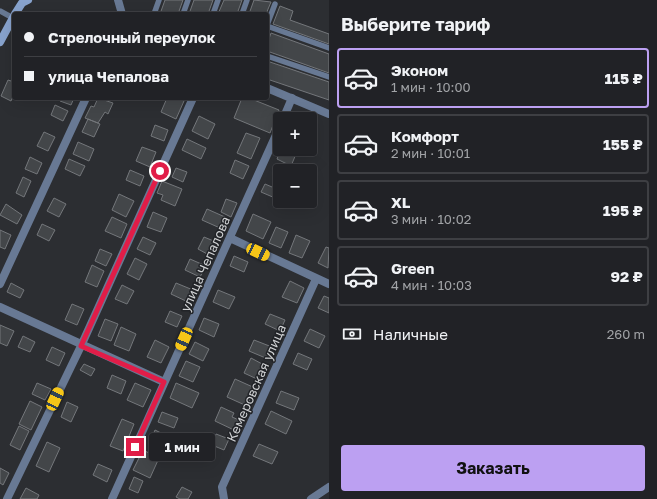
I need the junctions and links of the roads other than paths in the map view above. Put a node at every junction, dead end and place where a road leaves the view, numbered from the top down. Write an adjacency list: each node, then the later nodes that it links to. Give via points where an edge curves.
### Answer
1 (28, 0): 9 (main road, via 22,3)
2 (118, 0): 10 (street)
3 (159, 0): 11 (lane)
4 (188, 0): 12 (lane)
5 (218, 0): 13 (lane)
6 (247, 0): 14 (lane)
7 (275, 4): 17 (lane)
8 (0, 11): 15 (lane)
9 (16, 12)
10 (121, 12)
11 (155, 12)
12 (184, 12)
13 (214, 12)
14 (243, 12)
15 (12, 15)
16 (12, 20): 19 (main road)
17 (269, 20)
18 (269, 26): 20 (lane)
19 (0, 42)
20 (329, 48)
21 (269, 57): 22 (lane)
22 (329, 77)
23 (269, 89): 24 (street)
24 (292, 98): 27 (street); 28 (street)
25 (85, 100): 32 (street)
26 (192, 100): 35 (street)
27 (286, 112)
28 (329, 114)
29 (273, 142): 30 (street, улица Чепалова)
30 (230, 238): 31 (street); 36 (street, улица Чепалова)
31 (316, 279): 33 (street); 40 (street, Кемеровская улица, via 222,487)
32 (0, 284)
33 (329, 284)
34 (0, 307): 35 (street)
35 (81, 346): 36 (street); 38 (street)
36 (164, 382): 39 (street, улица Чепалова)
37 (329, 486): 41 (street)
38 (7, 499)
39 (112, 499)
40 (224, 499)
41 (311, 499)

